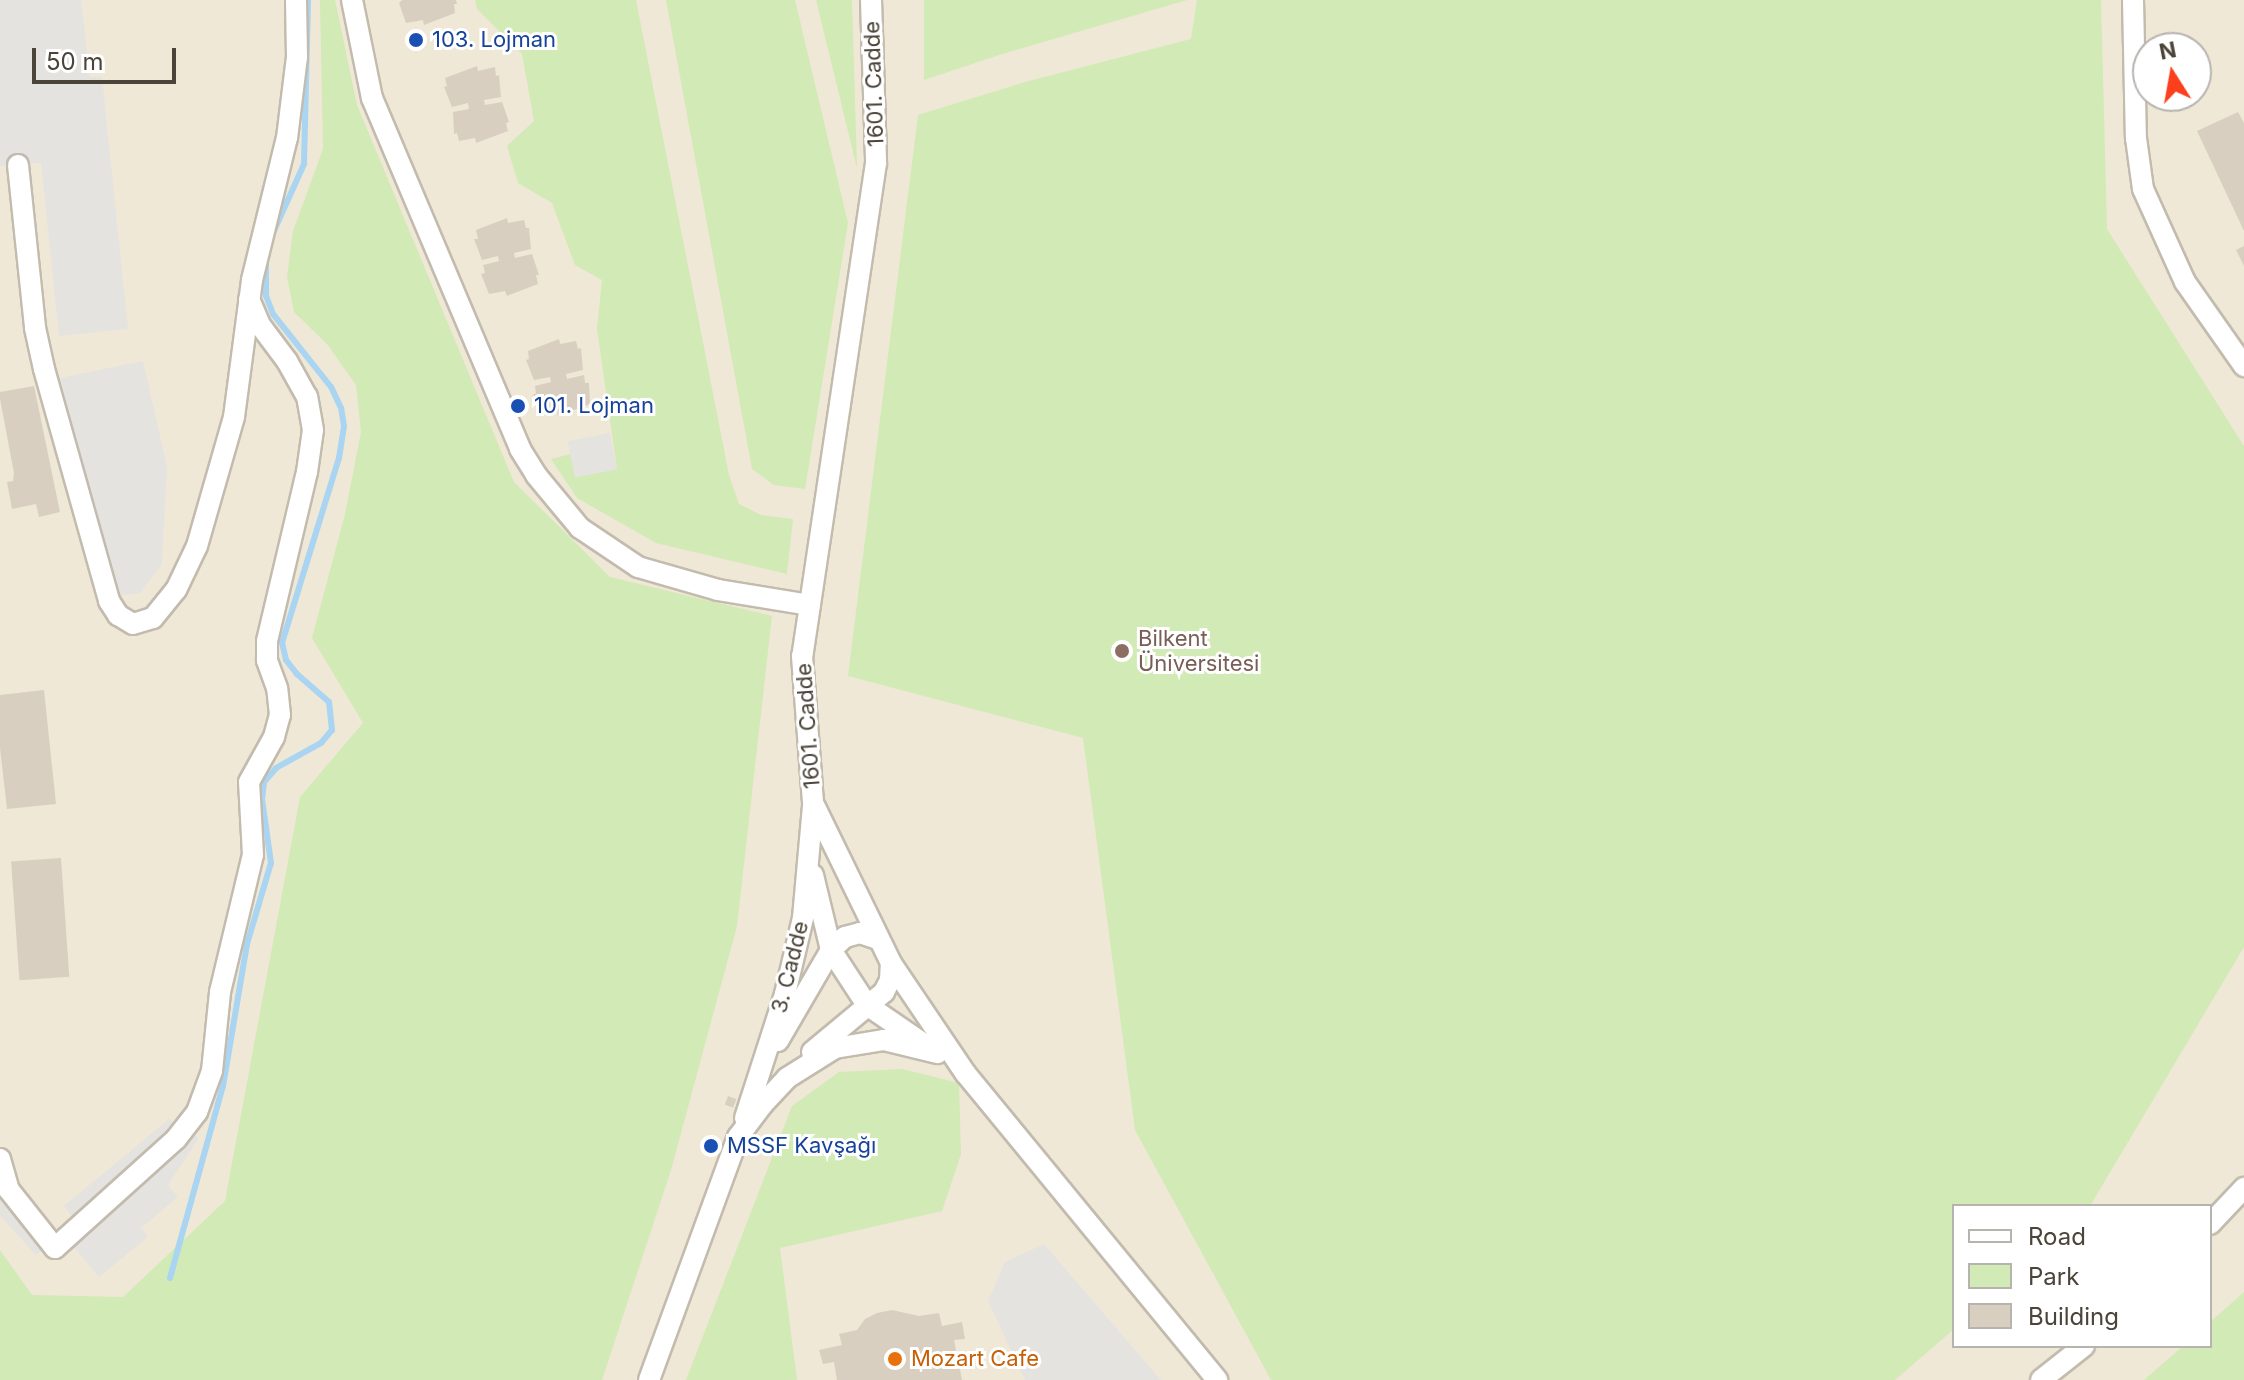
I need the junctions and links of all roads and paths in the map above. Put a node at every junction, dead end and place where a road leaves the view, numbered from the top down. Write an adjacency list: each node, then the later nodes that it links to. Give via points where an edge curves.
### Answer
1 (296, 0): 6 (street, via 297,57 287,138)
2 (352, 0): 8 (street, via 372,98 520,449 536,475 580,528 638,567 718,590)
3 (871, 0): 8 (street, 1601. Cadde, via 876,163)
4 (2133, 0): 7 (street, via 2136,138 2143,189 2185,282)
5 (18, 165): 6 (street, via 44,369 109,601 133,624 153,618 176,590 197,546 234,417)
6 (249, 299): 20 (street, via 307,397 313,430 267,641 280,715 249,782 253,855 220,992 212,1071 197,1112 176,1139 55,1248 9,1190)
7 (2244, 366)
8 (810, 605): 9 (street, 1601. Cadde, via 802,656)
9 (813, 803): 10 (street, 3. Cadde); 11 (street, 1601. Cadde)
10 (810, 861): 12 (street, 3. Cadde); 16 (street, 3. Cadde, via 803,918)
11 (877, 939): 12 (street, 3. Cadde, via 860,933 845,937); 13 (street, 1601. Cadde)
12 (831, 950): 14 (street, 3. Cadde); 16 (street, 3. Cadde)
13 (891, 963): 14 (street, via 884,992); 17 (street, 1601. Cadde)
14 (867, 1005): 15 (street, 3. Cadde); 18 (street)
15 (937, 1053): 17 (street, 3. Cadde); 18 (street, via 884,1040 860,1041 835,1048)
16 (760, 1072): 19 (street, 3. Cadde)
17 (966, 1074): 23 (street, 1601. Cadde)
18 (787, 1078): 19 (street)
19 (738, 1137): 25 (street, 3. Cadde)
20 (0, 1159)
21 (2244, 1188): 22 (street)
22 (2212, 1222)
23 (1181, 1340): 26 (street, 1601. Cadde); 27 (street, 1601. Cadde)
24 (2081, 1348): 28 (street)
25 (649, 1380)
26 (1204, 1380)
27 (1217, 1380)
28 (2041, 1380)

